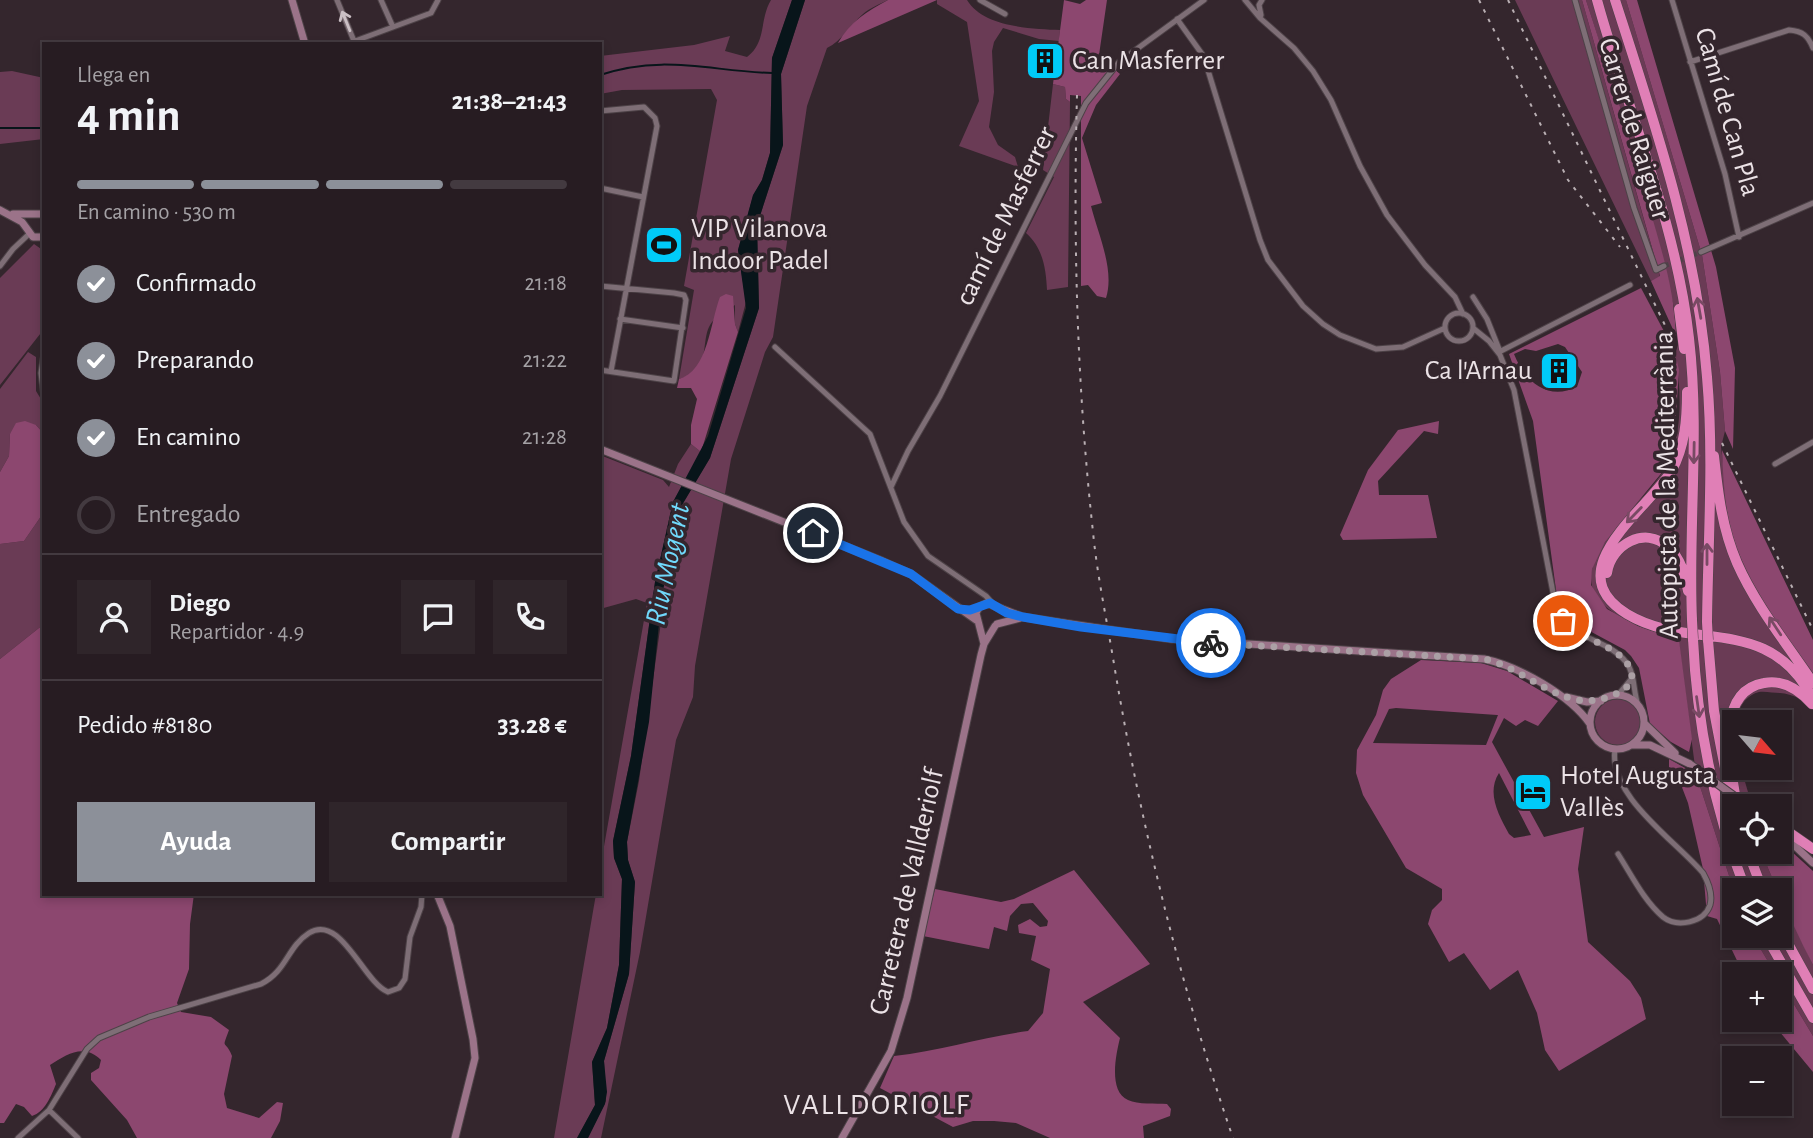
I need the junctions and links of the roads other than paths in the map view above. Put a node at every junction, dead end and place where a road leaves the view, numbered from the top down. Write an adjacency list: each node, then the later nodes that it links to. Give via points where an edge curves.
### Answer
1 (292, 0): 18 (main road)
2 (337, 0): 17 (street, one-way to 2)
3 (381, 0): 16 (street)
4 (438, 0): 16 (street, via 431,13)
5 (980, 0): 13 (street)
6 (1204, 0): 14 (street, camí de Masferrer)
7 (1245, 0): 8 (street); 15 (street)
8 (1261, 0): 15 (street, via 1259,12)
9 (1575, 0): 35 (street, Carrer de Raiguer, via 1634,208 1656,270)
10 (1597, 0): 32 (highway, Autopista de la Mediterrània)
11 (1615, 0): 56 (highway, Autopista de la Mediterrània, one-way to 11, via 1701,322 1679,210)
12 (1672, 0): 20 (street, Camí de Can Pla)
13 (1005, 14)
14 (1177, 19): 49 (street, via 1202,54 1260,240 1290,291 1322,324 1370,348 1390,350); 60 (street, camí de Masferrer, via 1119,62 1086,103)
15 (1269, 26): 39 (street, via 1313,71 1387,215)
16 (393, 27): 17 (street)
17 (354, 41)
18 (304, 42)
19 (1813, 48): 20 (street, via 1803,33 1789,30)
20 (1690, 62): 31 (street, Camí de Can Pla, via 1725,174)
21 (602, 111): 23 (street, via 644,107 655,118)
22 (602, 188): 23 (street)
23 (643, 197): 38 (street)
24 (1813, 203): 31 (street)
25 (0, 210): 26 (main road)
26 (9, 213): 28 (main road); 29 (main road)
27 (42, 214): 28 (main road)
28 (31, 215): 29 (main road)
29 (28, 231): 30 (main road); 34 (street)
30 (42, 237)
31 (1739, 237): 33 (street)
32 (1670, 240): 62 (highway, Autopista de la Mediterrània, one-way to 62, via 1692,359); 75 (highway, one-way to 75, via 1686,360 1684,435 1670,474 1622,527 1607,551 1604,588 1617,607 1640,621 1729,636 1770,653 1791,669)
33 (1701, 252)
34 (0, 266)
35 (1664, 266)
36 (1630, 285): 53 (street)
37 (602, 286): 38 (street)
38 (625, 288): 43 (street); 46 (street, via 684,295)
39 (1450, 292): 42 (street); 44 (street, via 1454,306)
40 (1473, 297): 41 (street)
41 (1482, 309): 45 (street); 53 (street)
42 (1463, 314): 44 (street); 45 (street)
43 (620, 319): 46 (street); 55 (street)
44 (1447, 320): 47 (street)
45 (1470, 320): 48 (street)
46 (683, 328): 55 (street, via 674,381)
47 (1445, 328): 49 (street); 50 (street)
48 (1473, 328): 51 (street); 53 (street)
49 (1429, 336): 50 (street)
50 (1448, 337): 51 (street)
51 (1465, 339): 53 (street, via 1476,338)
52 (775, 347): 60 (street, via 870,434)
53 (1498, 352): 70 (street, via 1522,425 1554,604 1572,630 1625,659)
54 (602, 370): 55 (street)
55 (611, 371)
56 (1710, 411): 71 (highway, one-way to 56, via 1755,597 1732,549 1720,509); 83 (highway, Autopista de la Mediterrània, one-way to 56, bridge, via 1718,735 1708,640)
57 (1813, 442): 59 (street)
58 (602, 450): 65 (main road, via 902,570)
59 (1774, 464)
60 (891, 487): 61 (street, via 904,522 928,556)
61 (979, 591): 63 (street); 64 (street)
62 (1692, 605): 71 (highway, via 1679,560 1663,543 1639,538 1614,555 1607,570 1609,585 1627,606 1659,620 1755,638 1793,663); 90 (highway, Autopista de la Mediterrània, one-way to 90, bridge, via 1697,698 1708,769)
63 (980, 606): 64 (main road); 65 (main road); 67 (main road)
64 (995, 606): 66 (main road); 68 (main road, via 1000,616)
65 (958, 609): 67 (main road)
66 (1023, 617): 68 (main road); 73 (main road, via 1172,639 1484,659 1513,668)
67 (978, 622): 68 (main road, via 988,628); 69 (main road, Carretera de Vallderiolf)
68 (996, 625): 69 (main road, Carretera de Vallderiolf)
69 (984, 644): 101 (main road, Carretera de Vallderiolf, via 891,1051)
70 (1632, 678): 72 (street); 76 (street)
71 (1813, 685)
72 (1618, 695): 74 (main road); 76 (main road)
73 (1562, 696): 74 (main road); 78 (main road)
74 (1601, 701): 78 (main road)
75 (1813, 702): 84 (highway, via 1783,684 1770,682 1752,687 1736,704 1728,747)
76 (1638, 705): 77 (main road)
77 (1644, 723): 79 (main road); 81 (main road)
78 (1590, 724): 80 (main road, via 1596,739)
79 (1631, 745): 80 (main road); 81 (main road, via 1650,745)
80 (1615, 749): 88 (street, via 1618,780 1703,873 1709,886 1709,907 1687,922 1665,919)
81 (1690, 764): 82 (main road, bridge)
82 (1731, 794)
83 (1732, 794)
84 (1733, 794)
85 (1792, 834): 87 (highway)
86 (1792, 843): 89 (main road)
87 (1813, 849)
88 (1618, 854)
89 (1813, 863)
90 (1741, 878)
91 (422, 896): 97 (street, via 405,979 399,988 388,992 378,988 334,934 324,929 312,931 275,977 99,1038 87,1049)
92 (438, 896): 100 (main road, via 450,926 475,1058)
93 (1773, 948): 96 (highway)
94 (1790, 948): 95 (highway)
95 (1813, 989)
96 (1813, 1018)
97 (49, 1110): 98 (street); 99 (street)
98 (18, 1138)
99 (78, 1138)
100 (455, 1138)
101 (842, 1138)

